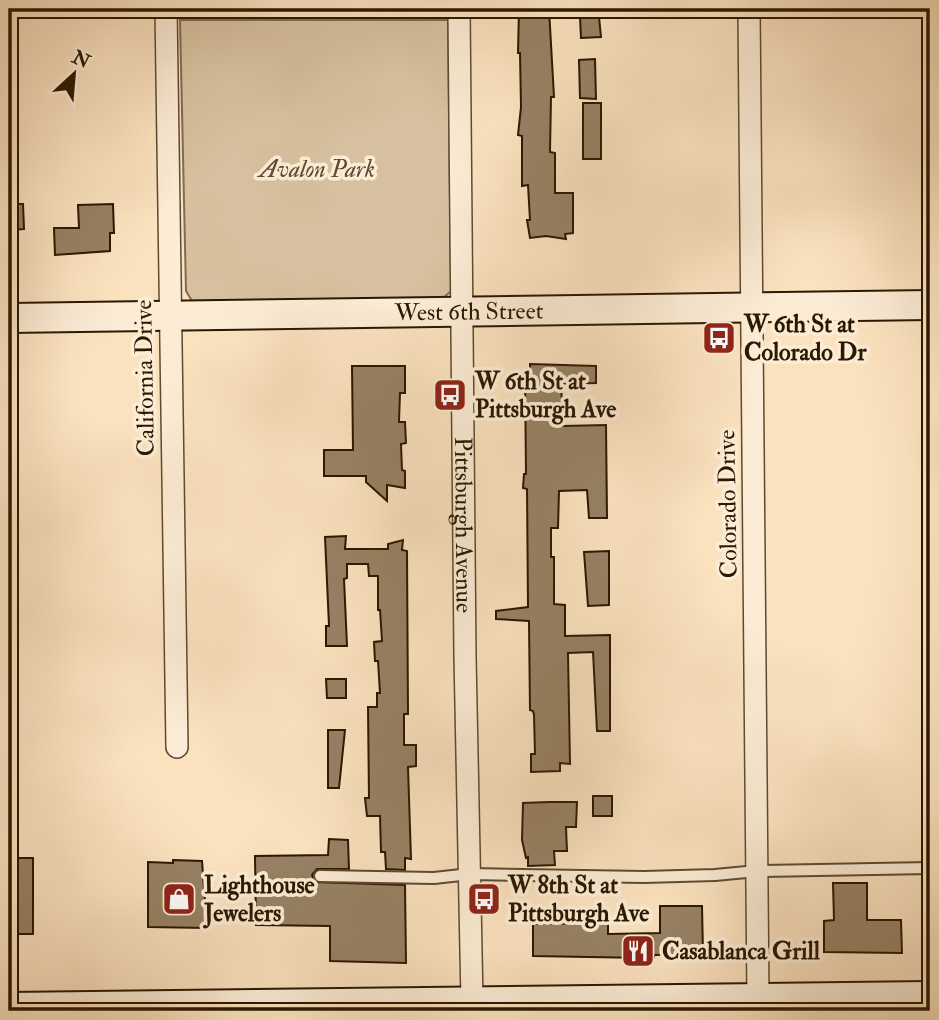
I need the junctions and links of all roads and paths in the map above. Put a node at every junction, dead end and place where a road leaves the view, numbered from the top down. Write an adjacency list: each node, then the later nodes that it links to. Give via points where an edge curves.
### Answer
1 (166, 9): 7 (street, California Drive)
2 (459, 9): 6 (street, Pittsburgh Avenue)
3 (749, 9): 5 (street, Colorado Drive)
4 (930, 305): 5 (street, West 6th Street)
5 (753, 308): 6 (street, West 6th Street); 11 (street, Colorado Drive)
6 (462, 312): 7 (street, West 6th Street); 12 (street, Pittsburgh Avenue)
7 (171, 315): 8 (street, West 6th Street); 9 (street, California Drive)
8 (9, 318)
9 (177, 747)
10 (930, 868): 11 (lane)
11 (757, 871): 12 (lane, via 644,877); 15 (street, Colorado Drive)
12 (470, 874): 13 (lane, via 434,878); 16 (street, Pittsburgh Avenue)
13 (320, 876)
14 (930, 996): 17 (street)
15 (758, 999): 16 (street); 17 (street)
16 (457, 1004): 20 (street)
17 (894, 1004)
18 (9, 1007): 19 (street)
19 (78, 1009): 20 (street)
20 (129, 1009)

